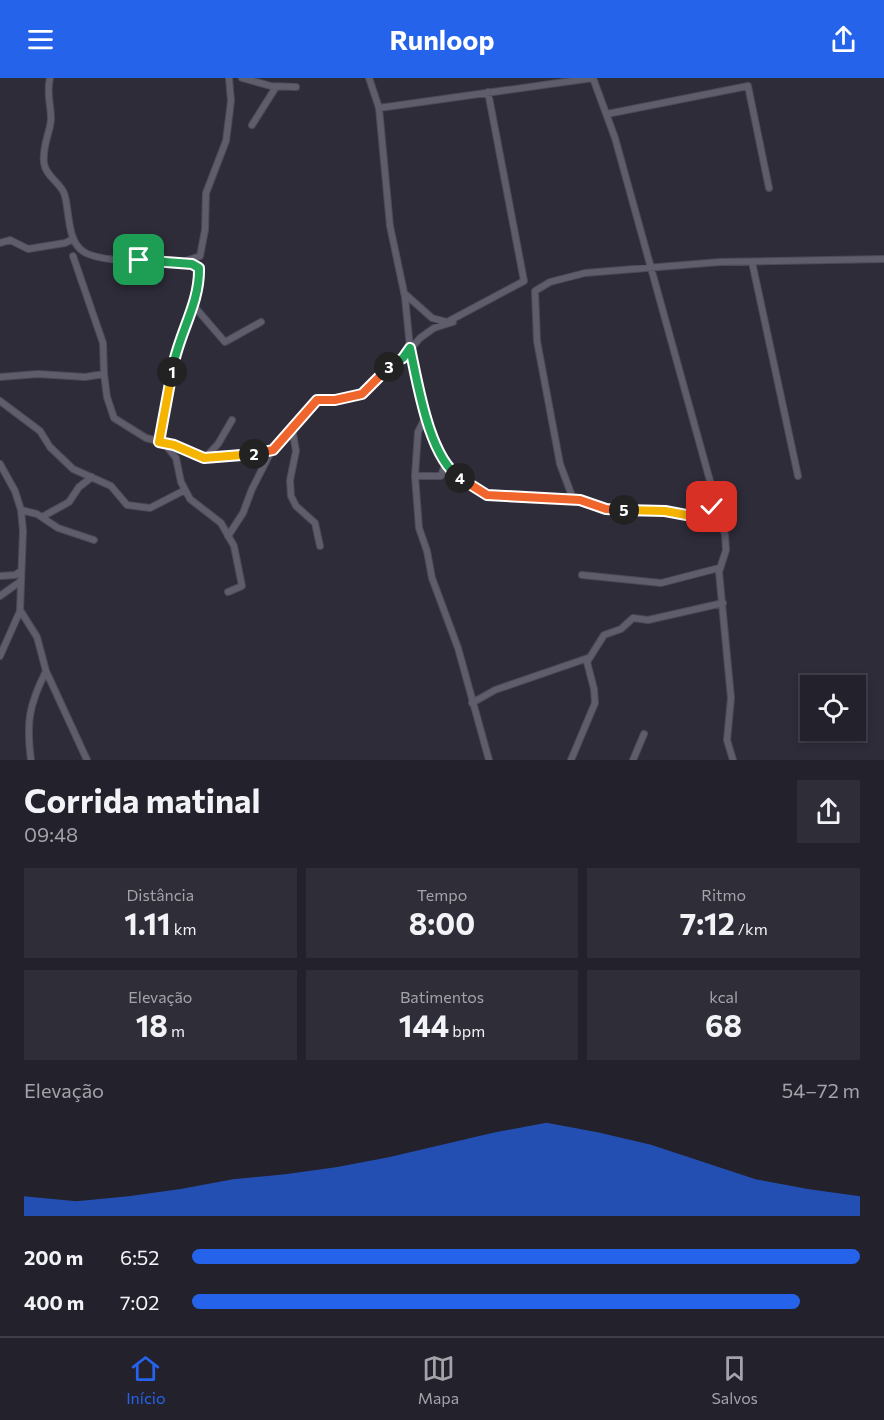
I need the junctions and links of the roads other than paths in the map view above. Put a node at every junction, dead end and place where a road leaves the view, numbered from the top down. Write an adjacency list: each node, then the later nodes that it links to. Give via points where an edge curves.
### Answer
1 (50, 78): 13 (street, via 47,91 51,122 44,144 44,166 64,193)
2 (229, 78): 18 (street, via 231,101 226,141 206,194 200,256)
3 (242, 78): 6 (street)
4 (369, 78): 9 (street)
5 (593, 78): 8 (street); 10 (street)
6 (276, 87): 7 (street); 11 (street)
7 (296, 87)
8 (489, 92): 9 (street); 23 (street, via 524,281)
9 (379, 108): 20 (street, via 390,226)
10 (607, 114): 12 (street, via 748,86); 19 (street)
11 (252, 125)
12 (769, 188)
13 (73, 239): 14 (street, via 28,249 10,240); 18 (street, via 84,253 106,260)
14 (0, 243)
15 (73, 256): 25 (street, via 103,343)
16 (884, 259): 17 (street)
17 (752, 262): 19 (street); 39 (street)
18 (179, 263): 21 (street, via 199,268)
19 (651, 269): 42 (street, via 574,275 535,291 537,341 560,464 571,493); 43 (street)
20 (404, 292): 23 (street, via 432,318); 24 (street)
21 (193, 305): 22 (street, via 225,342); 31 (street, via 173,363)
22 (261, 322)
23 (448, 322): 24 (street, via 453,322 434,328)
24 (410, 348): 28 (street); 30 (street, via 367,391 340,399 317,400)
25 (104, 374): 26 (street); 31 (street, via 106,397 114,418 136,433)
26 (0, 377)
27 (0, 401): 40 (street, via 39,431 73,469)
28 (427, 414): 35 (street, via 432,438); 36 (street, via 418,432)
29 (232, 420): 33 (street)
30 (292, 428): 32 (street); 48 (street, via 296,451 291,496 315,523)
31 (162, 443): 33 (street); 41 (street, via 176,458)
32 (271, 452): 33 (street); 46 (street)
33 (204, 458)
34 (0, 464): 44 (street)
35 (445, 465): 37 (street); 38 (street)
36 (415, 476): 37 (street); 61 (street, via 419,528)
37 (441, 476): 38 (street)
38 (456, 476): 42 (street, via 487,495)
39 (798, 476)
40 (92, 477): 41 (street, via 111,486 124,503 145,509); 45 (street, via 69,502)
41 (185, 490): 46 (street)
42 (580, 500): 43 (street, via 606,509 692,516 708,512)
43 (716, 503): 49 (street, via 726,545)
44 (21, 510): 45 (street); 50 (street)
45 (42, 517): 47 (street, via 58,528)
46 (228, 536): 54 (street, via 236,550 242,584)
47 (94, 540)
48 (320, 546)
49 (719, 568): 51 (street, via 661,583); 56 (street)
50 (21, 571): 52 (street); 53 (street)
51 (582, 575)
52 (0, 576)
53 (21, 581): 55 (street); 57 (street)
54 (228, 592)
55 (0, 596)
56 (723, 603): 59 (street, via 648,620 633,618 621,629 604,635); 68 (street, via 730,698 727,740)
57 (20, 610): 58 (street); 60 (street, via 37,637)
58 (0, 656)
59 (588, 658): 61 (street, via 495,690); 66 (street, via 595,703)
60 (46, 671): 63 (street, via 28,719); 64 (street)
61 (472, 703): 65 (street)
62 (644, 734): 67 (street)
63 (31, 760)
64 (87, 760)
65 (489, 760)
66 (571, 760)
67 (633, 760)
68 (733, 760)

